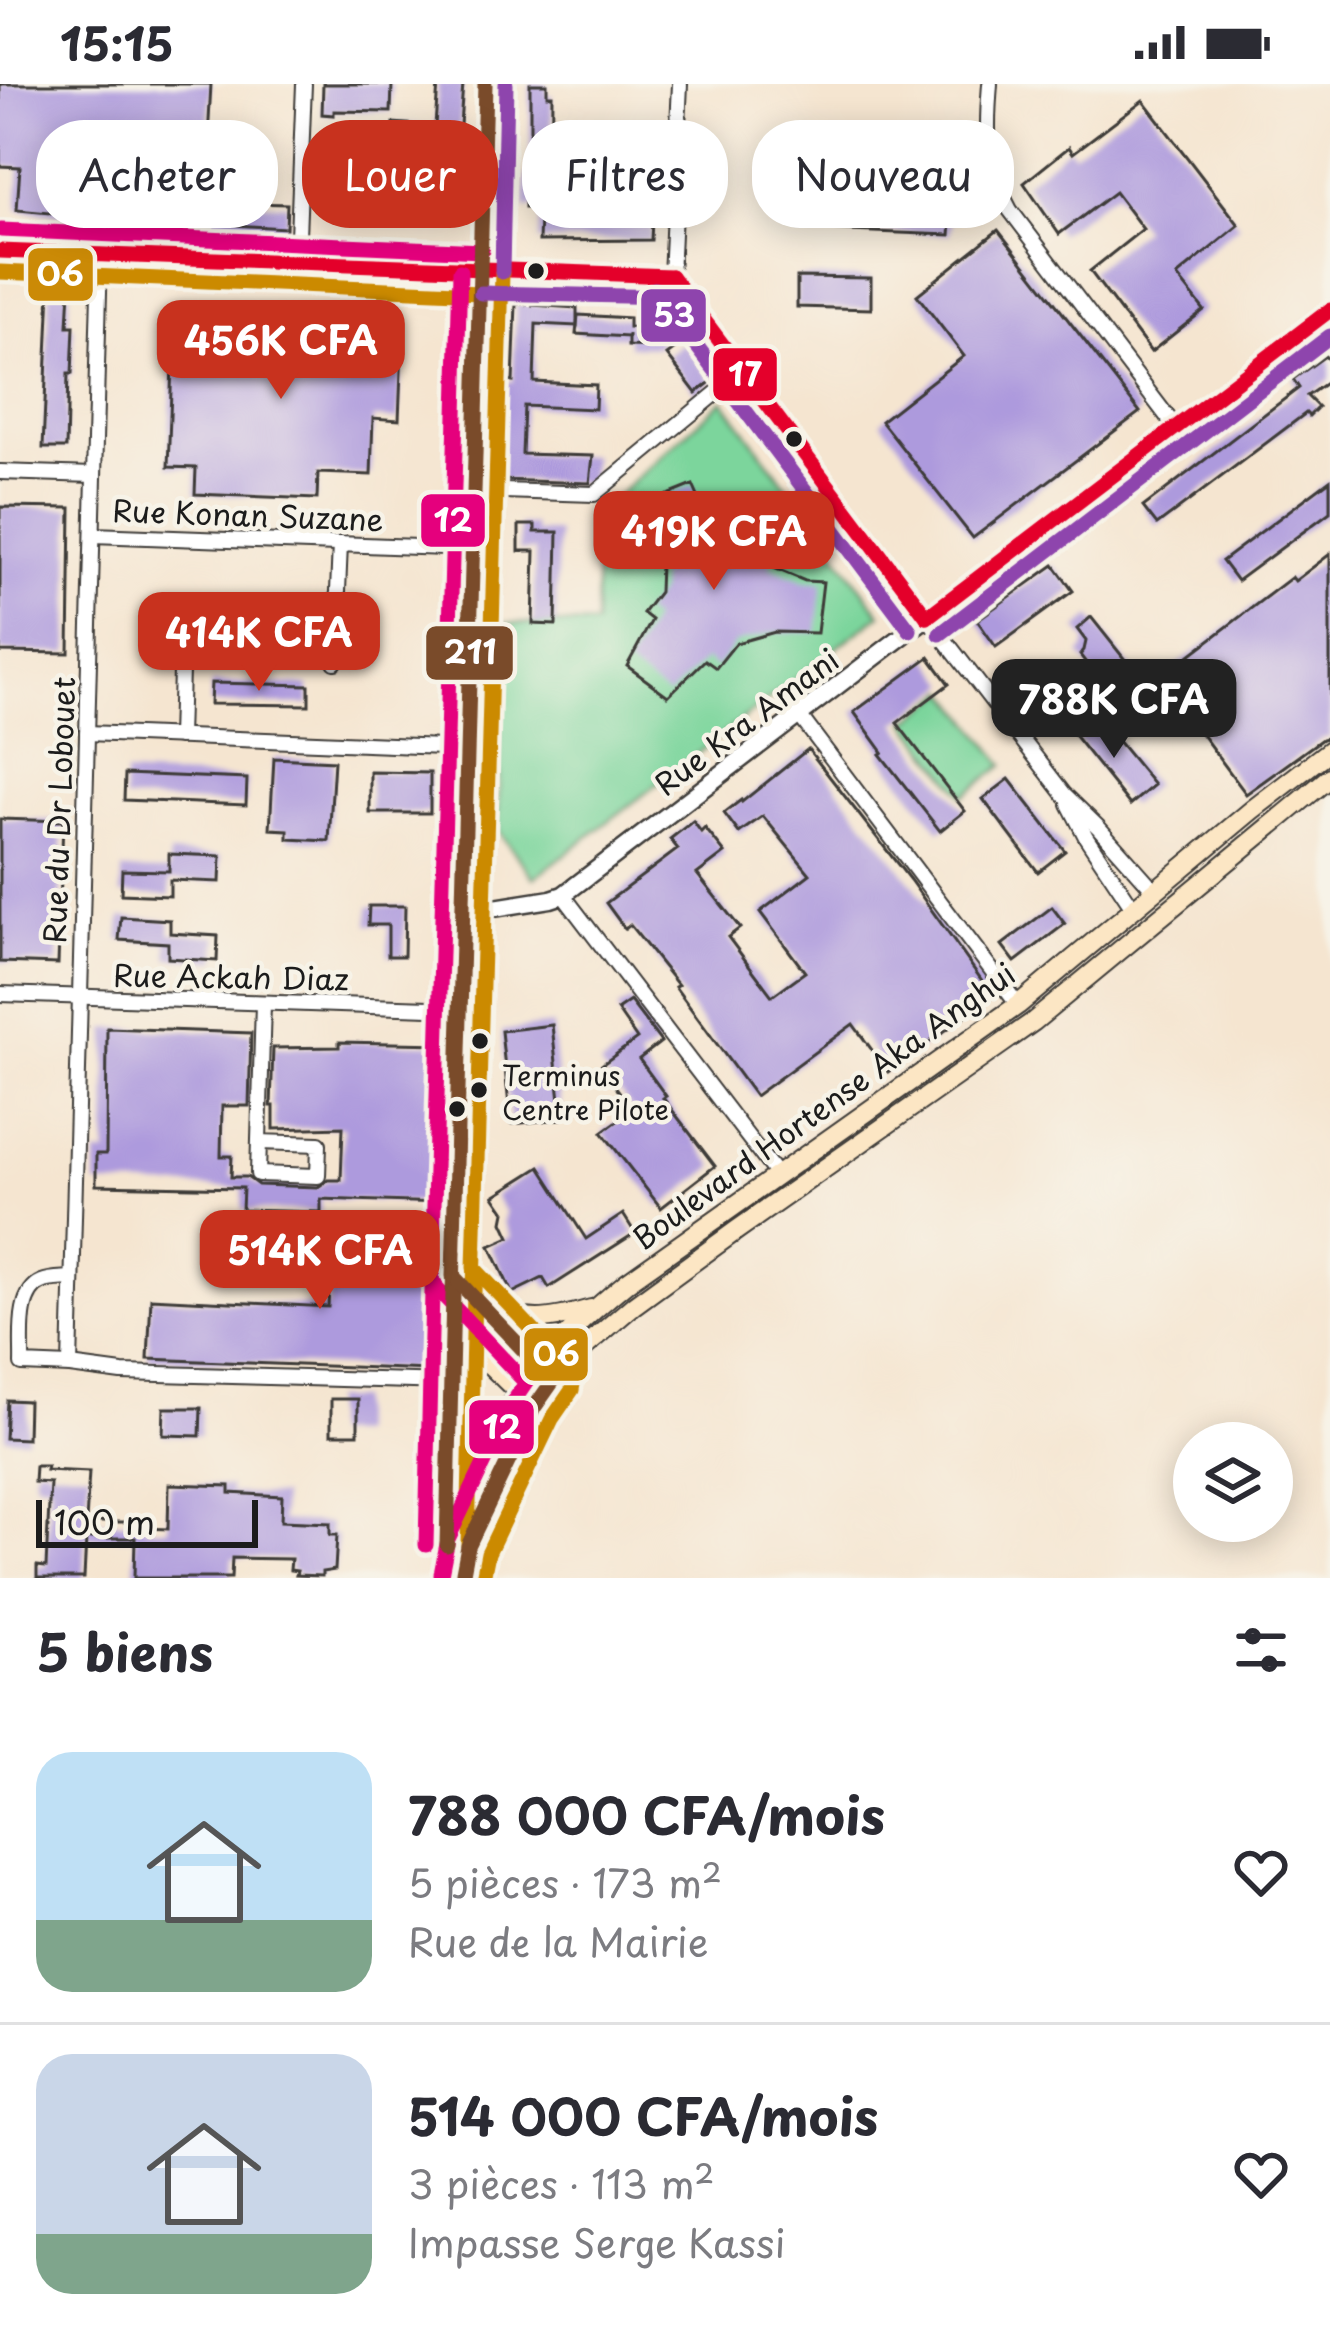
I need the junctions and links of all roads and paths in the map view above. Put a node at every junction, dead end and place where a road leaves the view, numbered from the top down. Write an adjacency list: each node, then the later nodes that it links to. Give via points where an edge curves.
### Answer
1 (304, 84): 6 (street)
2 (485, 84): 5 (main road)
3 (680, 84): 12 (street)
4 (990, 84): 15 (street, via 996,185)
5 (484, 120)
6 (301, 167): 10 (street)
7 (482, 228): 11 (main road)
8 (0, 251): 9 (street)
9 (100, 255): 10 (street); 17 (street, Rue du Dr Lobouet)
10 (297, 262): 11 (street)
11 (481, 272): 12 (street); 18 (main road)
12 (671, 276): 14 (street)
13 (1330, 310): 15 (street, Rue Kra Amani)
14 (742, 372): 18 (street, via 594,494); 23 (street)
15 (1176, 428): 23 (street, Rue Kra Amani)
16 (0, 472): 17 (street)
17 (94, 475): 19 (street, Rue du Dr Lobouet)
18 (475, 490): 21 (main road)
19 (93, 535): 20 (street, Rue Konan Suzane); 26 (street, Rue du Dr Lobouet)
20 (340, 544): 21 (street, Rue Konan Suzane); 24 (street)
21 (473, 549): 28 (main road)
22 (183, 603): 27 (street)
23 (927, 617): 25 (street, Rue Kra Amani); 31 (street)
24 (335, 662)
25 (799, 715): 33 (street, Rue Kra Amani); 39 (street)
26 (87, 734): 27 (street); 37 (street, Rue du Dr Lobouet)
27 (179, 737): 28 (street)
28 (468, 748): 35 (main road)
29 (1330, 750): 32 (main road, Boulevard Hortense Aka Anghui)
30 (1330, 777): 50 (main road, Boulevard Hortense Aka Anghui, via 1033,1022 634,1305)
31 (1064, 794): 32 (street); 34 (street)
32 (1155, 891): 34 (main road, Boulevard Hortense Aka Anghui)
33 (563, 895): 35 (street, Rue Kra Amani); 42 (street)
34 (1134, 909): 39 (main road, Boulevard Hortense Aka Anghui)
35 (463, 913): 40 (main road)
36 (0, 994): 37 (street, Rue Ackah Diaz)
37 (80, 999): 38 (street, Rue Ackah Diaz); 44 (street, Rue du Dr Lobouet)
38 (263, 1004): 40 (street, Rue Ackah Diaz); 41 (street)
39 (1018, 1005): 42 (main road, Boulevard Hortense Aka Anghui)
40 (460, 1009): 43 (main road)
41 (259, 1142): 41 (street, via 320,1144 318,1176 258,1174)
42 (777, 1175): 46 (main road, Boulevard Hortense Aka Anghui)
43 (453, 1276): 45 (main road); 47 (main road)
44 (72, 1278): 48 (street, Rue du Dr Lobouet); 48 (street, via 47,1279 29,1291 22,1364)
45 (477, 1301): 46 (main road, via 524,1319); 49 (main road)
46 (596, 1307): 49 (main road, Boulevard Hortense Aka Anghui)
47 (451, 1328): 51 (main road); 52 (main road)
48 (70, 1366): 51 (street)
49 (538, 1366): 50 (main road); 52 (main road, Boulevard Hortense Aka Anghui)
50 (553, 1381): 53 (main road, Boulevard Hortense Aka Anghui)
51 (449, 1382): 54 (main road)
52 (518, 1392): 53 (main road); 54 (main road, Boulevard Hortense Aka Anghui)
53 (534, 1408): 56 (main road, Boulevard Hortense Aka Anghui, via 467,1546)
54 (447, 1545): 55 (main road, Boulevard Hortense Aka Anghui)
55 (443, 1578)
56 (462, 1578)

